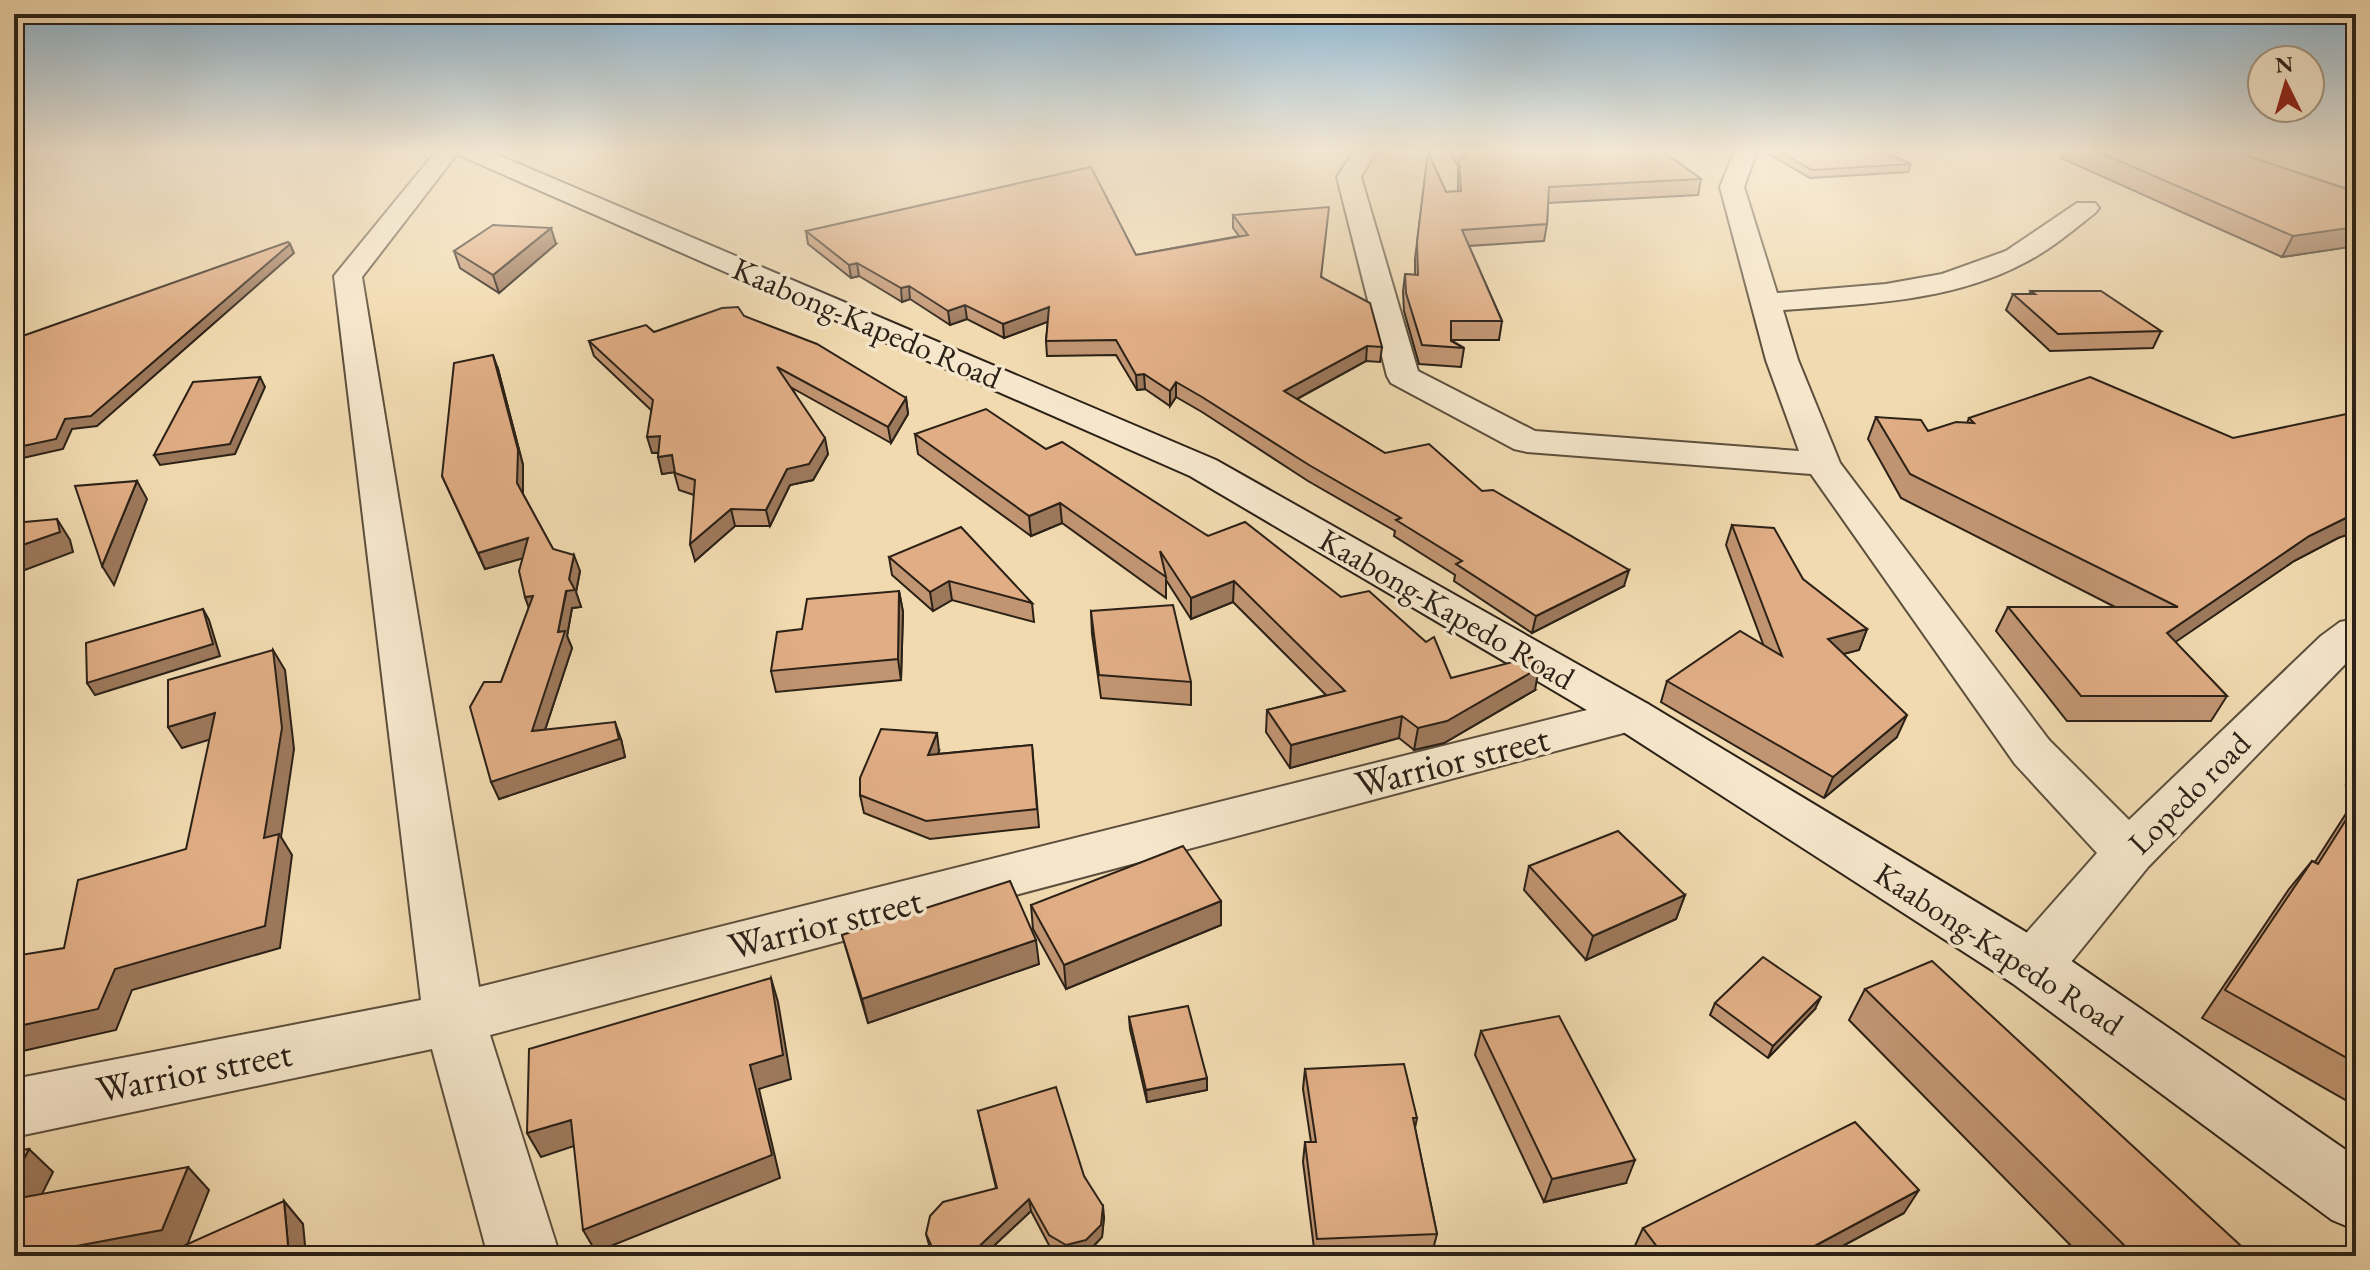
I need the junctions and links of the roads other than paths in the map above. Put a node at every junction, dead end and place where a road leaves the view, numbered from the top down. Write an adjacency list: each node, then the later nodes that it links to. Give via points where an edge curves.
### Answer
1 (401, 209): 12 (street, via 348,276)
2 (604, 209): 9 (street, Kaabong-Kapedo Road, via 1203,468)
3 (1358, 209): 7 (street, via 1403,376 1527,441)
4 (1738, 209): 6 (street)
5 (2084, 209): 6 (street, via 2003,263 1944,282 1885,293)
6 (1764, 303): 7 (street)
7 (1822, 464): 10 (street, via 2032,752)
8 (2356, 632): 10 (street, Lopedo road)
9 (1631, 715): 11 (street, Kaabong-Kapedo Road); 12 (street, Warrior street)
10 (2129, 853): 11 (street, Lopedo road)
11 (2033, 966): 14 (street, Kaabong-Kapedo Road)
12 (454, 1019): 13 (street, Warrior street); 15 (street)
13 (14, 1108)
14 (2356, 1197)
15 (524, 1256)

